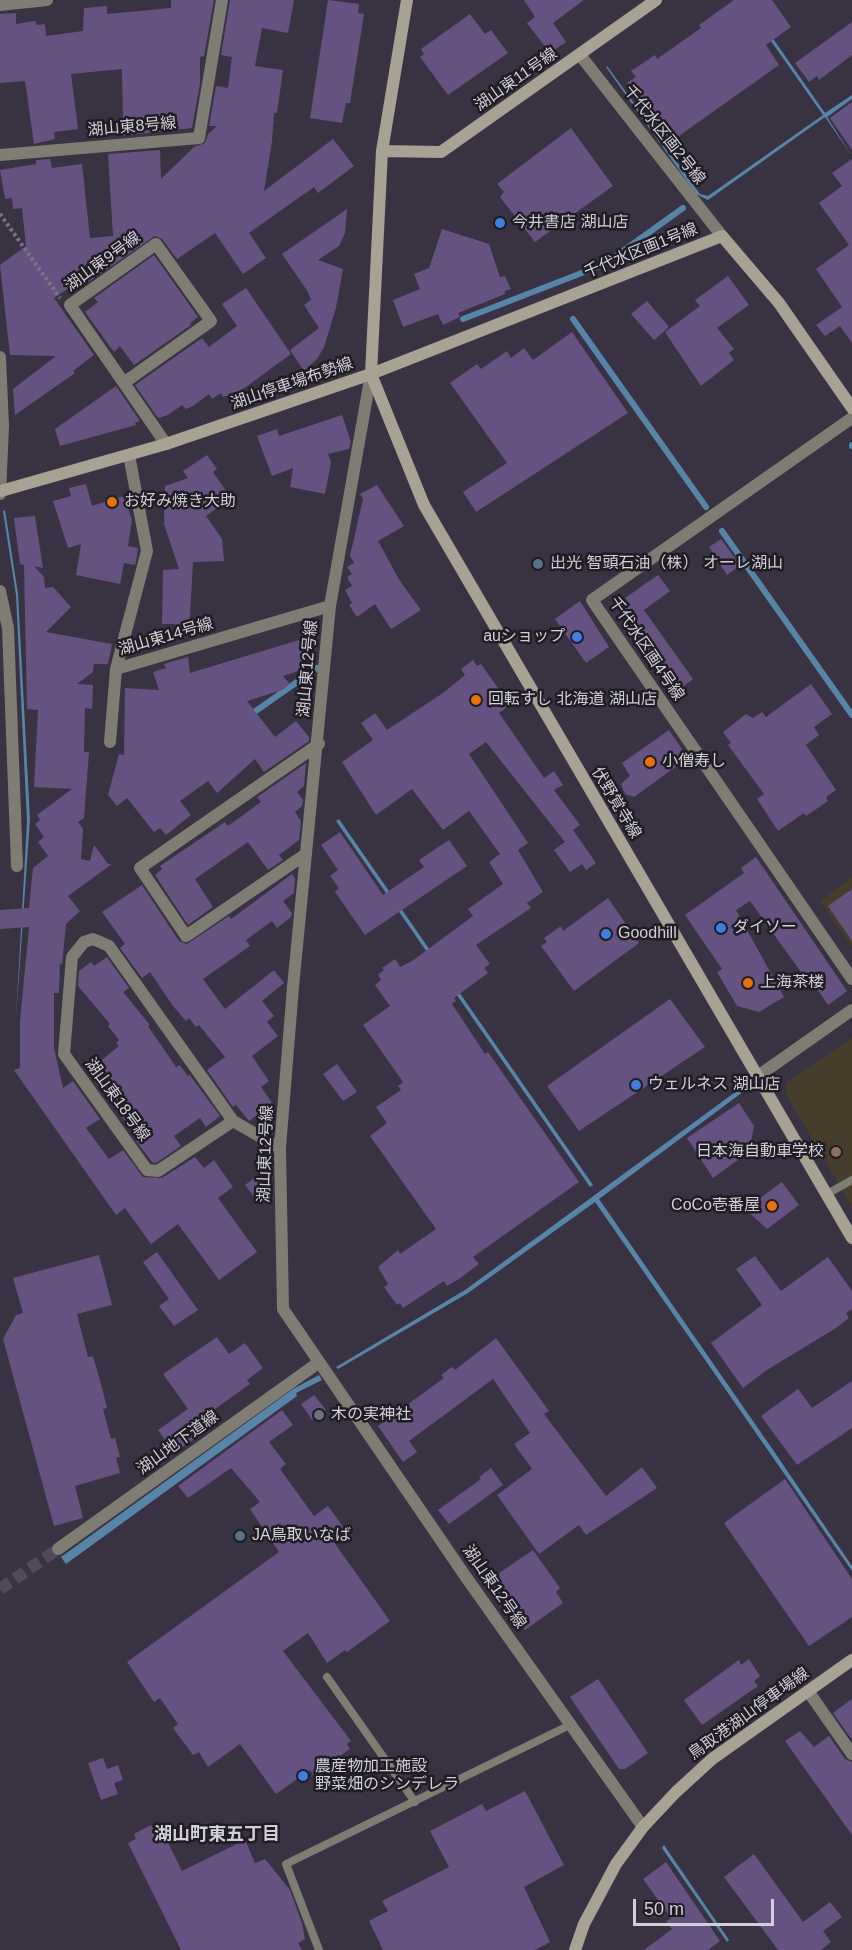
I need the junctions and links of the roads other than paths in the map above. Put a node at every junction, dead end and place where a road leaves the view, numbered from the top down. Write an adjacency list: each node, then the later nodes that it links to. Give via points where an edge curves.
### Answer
1 (47, 0): 5 (street)
2 (222, 0): 8 (street, 湖山東8号線, via 199,138)
3 (407, 0): 7 (main road, 湖山停車場布勢線)
4 (656, 0): 6 (main road, 湖山東11号線)
5 (0, 5)
6 (580, 55): 7 (main road, 湖山東11号線, via 441,153); 9 (street, 千代水区画2号線)
7 (382, 151): 11 (main road, 湖山停車場布勢線)
8 (0, 155)
9 (722, 236): 11 (main road, 千代水区画1号線); 13 (main road, 千代水区画1号線, via 778,303)
10 (0, 357): 17 (street)
11 (371, 375): 15 (main road, 湖山停車場布勢線); 19 (street, 湖山東12号線); 27 (main road, 伏野覚寺線, via 424,505)
12 (125, 382): 12 (street, 湖山東9号線, via 70,305 156,244 211,321); 15 (street, 湖山東9号線)
13 (852, 408)
14 (852, 418): 25 (street, 千代水区画4号線, via 592,600)
15 (166, 444): 16 (main road, 湖山停車場布勢線)
16 (129, 455): 17 (main road, 湖山停車場布勢線); 20 (street, 湖山東14号線, via 147,551)
17 (0, 492)
18 (0, 591): 24 (street, via 8,628)
19 (330, 606): 20 (street, 湖山東14号線); 22 (street, 湖山東12号線)
20 (116, 669): 21 (street)
21 (110, 742)
22 (318, 744): 23 (street, 湖山東12号線); 23 (street, via 140,868 186,936)
23 (306, 854): 29 (street, 湖山東12号線)
24 (17, 866)
25 (852, 979)
26 (852, 1010): 27 (street)
27 (758, 1076): 31 (main road, 伏野覚寺線)
28 (233, 1121): 28 (street, 湖山東18号線, via 109,946 93,939 84,942 72,957 64,1054 147,1170 158,1171); 29 (street, 湖山東18号線)
29 (280, 1148): 33 (street, 湖山東12号線, via 282,1309)
30 (852, 1180): 31 (lane)
31 (827, 1194): 32 (main road, 伏野覚寺線)
32 (852, 1238)
33 (318, 1363): 34 (street, 湖山地下道線); 38 (street, 湖山東12号線)
34 (58, 1549)
35 (852, 1660): 37 (main road, 鳥取港湖山停車場線)
36 (327, 1677): 40 (lane)
37 (808, 1691): 39 (street); 41 (main road, 鳥取港湖山停車場線, via 712,1759)
38 (572, 1724): 40 (lane); 41 (street, 湖山東12号線)
39 (852, 1754)
40 (415, 1802): 42 (lane, via 286,1864)
41 (643, 1827): 43 (main road, 鳥取港湖山停車場線, via 616,1864 584,1924)
42 (319, 1950)
43 (575, 1950)

